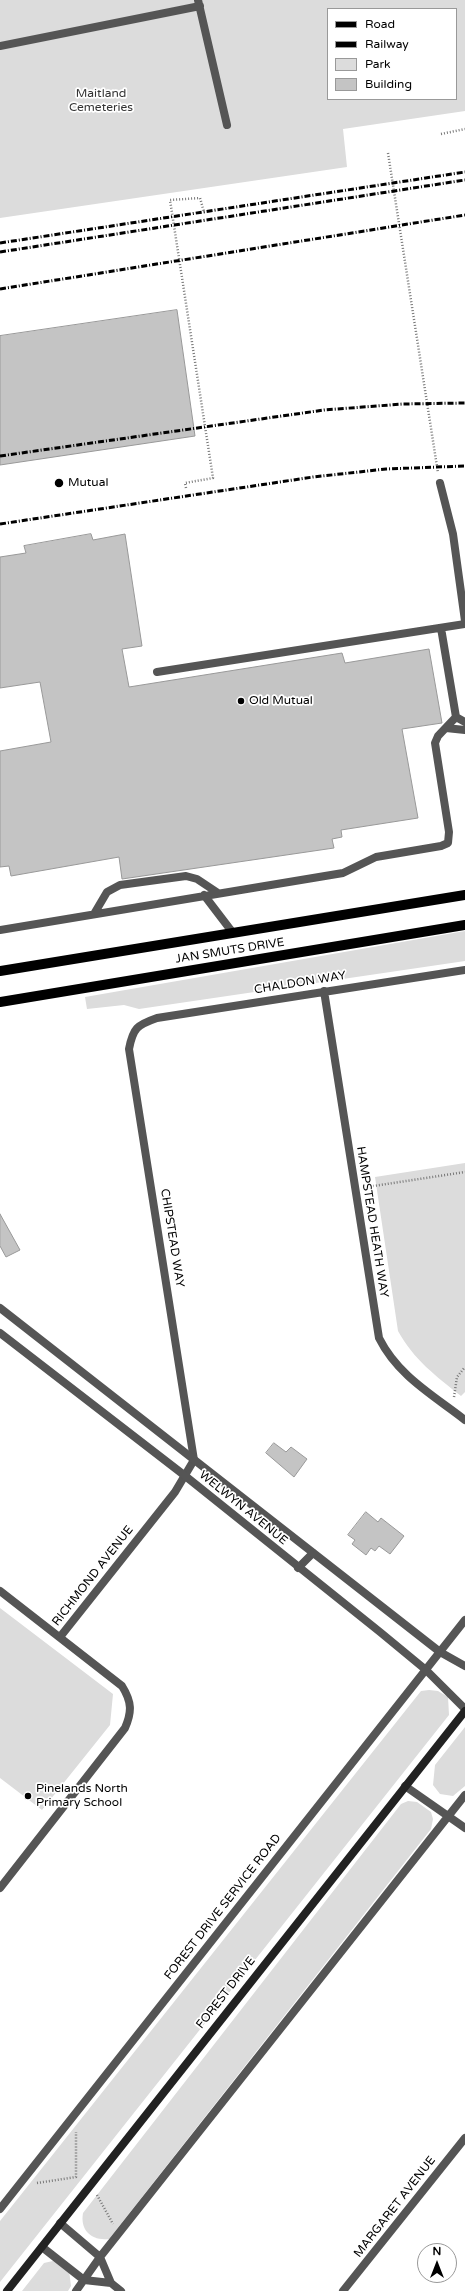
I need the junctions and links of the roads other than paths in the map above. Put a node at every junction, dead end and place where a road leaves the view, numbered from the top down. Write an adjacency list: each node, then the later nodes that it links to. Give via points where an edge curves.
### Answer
1 (199, 3): 2 (street); 3 (street)
2 (0, 46)
3 (227, 125)
4 (440, 483): 5 (street, via 453,534)
5 (465, 621)
6 (465, 624): 7 (street)
7 (441, 628): 8 (street); 9 (street)
8 (158, 672)
9 (456, 717): 10 (street); 11 (street)
10 (465, 722)
11 (446, 728): 12 (street); 13 (street, via 435,743 449,832 448,843 376,857 343,873)
12 (465, 730)
13 (218, 893): 14 (street); 16 (street, via 197,879 186,876 120,885 107,892)
14 (204, 895): 16 (street); 19 (street)
15 (465, 895): 19 (main road, JAN SMUTS DRIVE)
16 (94, 914): 18 (street)
17 (465, 925): 23 (main road, JAN SMUTS DRIVE)
18 (0, 930)
19 (233, 933): 21 (main road, JAN SMUTS DRIVE)
20 (465, 970): 22 (street, CHALDON WAY)
21 (0, 971)
22 (324, 991): 24 (street, CHALDON WAY, via 157,1018); 27 (street, HAMPSTEAD HEATH WAY, via 379,1338 388,1356 406,1376)
23 (0, 1002)
24 (140, 1024): 28 (street, CHIPSTEAD WAY, via 132,1034 129,1049)
25 (0, 1308): 28 (street, WELWYN AVENUE)
26 (0, 1333): 29 (street, WELWYN AVENUE)
27 (465, 1420)
28 (194, 1460): 29 (street, RICHMOND AVENUE); 30 (street, WELWYN AVENUE)
29 (184, 1476): 31 (street, WELWYN AVENUE); 34 (street, RICHMOND AVENUE, via 175,1492)
30 (313, 1553): 31 (street); 35 (street, WELWYN AVENUE)
31 (298, 1568): 37 (street, WELWYN AVENUE)
32 (0, 1591): 34 (street)
33 (465, 1620): 35 (street, FOREST DRIVE SERVICE ROAD)
34 (60, 1637): 43 (street, RICHMOND AVENUE, via 122,1686 130,1698 131,1714 125,1728)
35 (440, 1652): 36 (street, WELWYN AVENUE); 37 (street, FOREST DRIVE SERVICE ROAD)
36 (465, 1666)
37 (426, 1670): 38 (street, WELWYN AVENUE); 45 (street, FOREST DRIVE SERVICE ROAD)
38 (465, 1710): 39 (main road, FOREST DRIVE)
39 (405, 1786): 41 (street); 46 (main road, FOREST DRIVE)
40 (465, 1795): 41 (street)
41 (449, 1815): 42 (street); 48 (street)
42 (465, 1828)
43 (0, 1888)
44 (465, 2138): 54 (street, MARGARET AVENUE)
45 (0, 2209)
46 (60, 2224): 47 (main road, FOREST DRIVE); 48 (street)
47 (42, 2247): 49 (street); 51 (main road, FOREST DRIVE)
48 (100, 2257): 49 (street); 50 (street)
49 (84, 2280): 50 (street); 52 (street)
50 (111, 2283): 53 (street)
51 (7, 2291)
52 (76, 2291)
53 (121, 2291)
54 (343, 2291)

